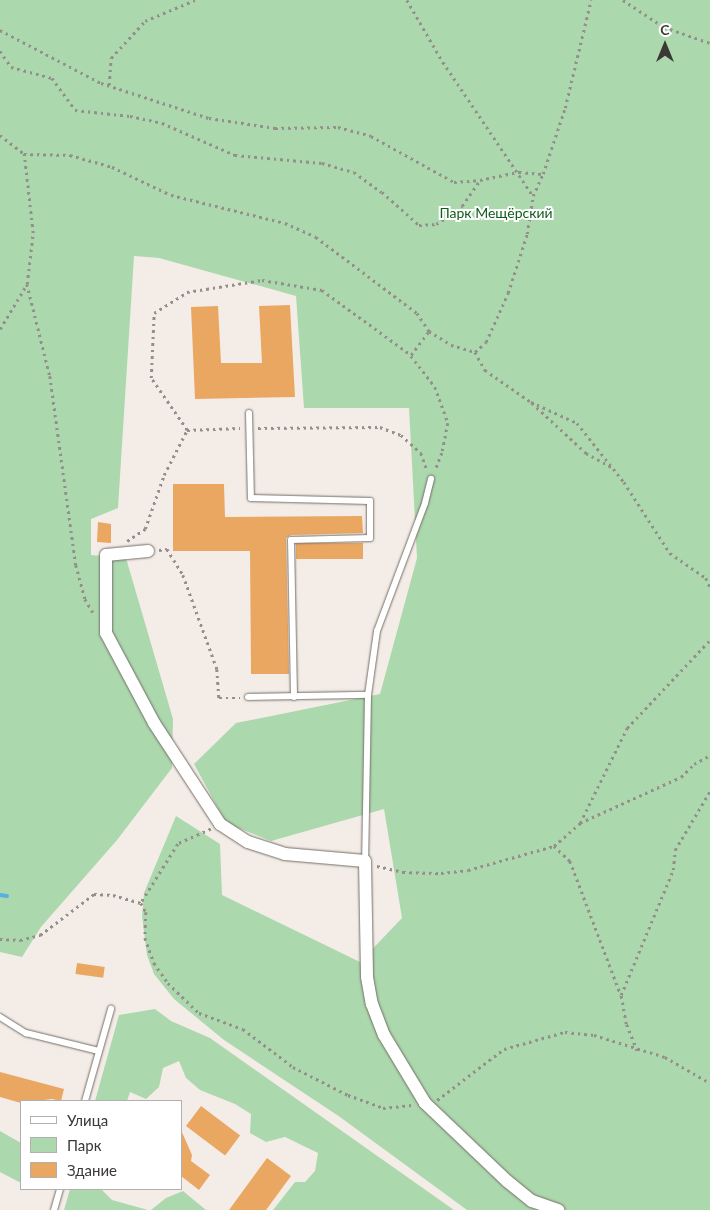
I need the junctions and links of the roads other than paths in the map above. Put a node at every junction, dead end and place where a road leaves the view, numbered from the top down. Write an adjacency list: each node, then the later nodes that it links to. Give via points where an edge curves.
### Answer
1 (249, 413): 5 (lane, via 251,498 370,501 370,538 291,540)
2 (431, 479): 4 (lane, via 377,631)
3 (148, 551): 7 (street, via 106,555 106,633 154,723 220,824 248,842 285,854)
4 (368, 695): 5 (lane); 7 (lane)
5 (294, 696): 6 (lane)
6 (248, 697)
7 (365, 861): 14 (street, via 367,977 372,1004 384,1036 426,1103 506,1181 532,1201)
8 (111, 1009): 10 (lane)
9 (0, 1017): 10 (lane, via 26,1033)
10 (99, 1051): 11 (lane)
11 (85, 1100)
12 (60, 1190): 13 (lane)
13 (54, 1210)
14 (558, 1210)

